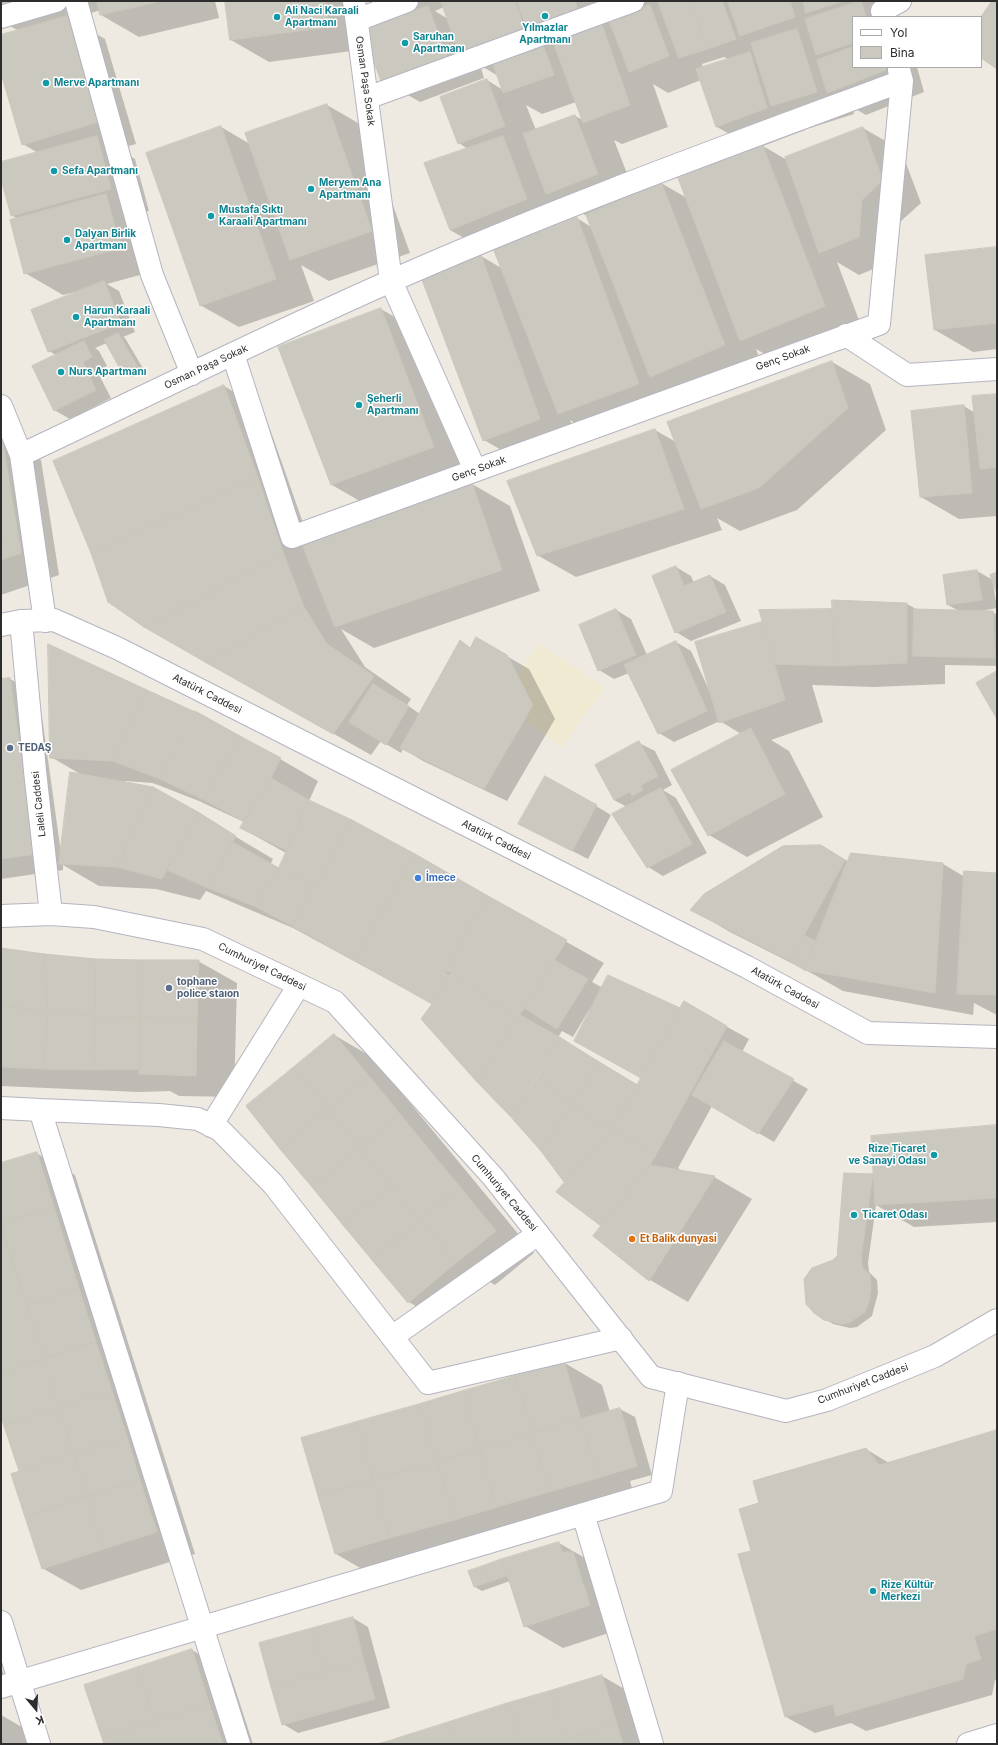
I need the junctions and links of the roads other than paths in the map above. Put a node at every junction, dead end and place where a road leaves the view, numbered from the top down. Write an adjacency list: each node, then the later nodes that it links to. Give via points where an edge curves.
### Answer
1 (56, 1): 6 (street)
2 (76, 1): 13 (street, via 152,275)
3 (407, 1): 5 (street)
4 (633, 1): 8 (street)
5 (355, 10): 8 (street, Osman Paşa Sokak)
6 (1, 17)
7 (900, 74): 9 (street); 10 (street, Genç Sokak, via 879,324)
8 (367, 98): 9 (street, Osman Paşa Sokak)
9 (391, 281): 11 (street, Osman Paşa Sokak); 16 (street, Osman Paşa Sokak)
10 (846, 335): 12 (street, via 907,374); 16 (street, Genç Sokak)
11 (233, 354): 13 (street, Osman Paşa Sokak); 16 (street, Genç Sokak, via 292,537)
12 (997, 369)
13 (192, 374): 15 (street, Osman Paşa Sokak)
14 (1, 406): 15 (street)
15 (21, 455): 17 (street)
16 (475, 470)
17 (45, 621): 18 (street, Atatürk Caddesi); 22 (street, Atatürk Caddesi, via 54,620 117,648 747,967 868,1033)
18 (11, 623): 19 (street, Laleli Caddesi, via 35,771)
19 (51, 914): 20 (street, Cumhuriyet Caddesi); 21 (street, Cumhuriyet Caddesi, via 94,916 204,939)
20 (1, 916)
21 (299, 985): 25 (street); 26 (street, Cumhuriyet Caddesi, via 334,1002 493,1177)
22 (997, 1037)
23 (1, 1108): 24 (street)
24 (40, 1110): 25 (street, via 159,1115 198,1120); 33 (street)
25 (212, 1126): 28 (street, via 220,1130 273,1184)
26 (538, 1234): 28 (street); 29 (street, Cumhuriyet Caddesi)
27 (997, 1320): 30 (street, Cumhuriyet Caddesi, via 935,1356 827,1400 786,1411)
28 (392, 1337): 29 (street, via 428,1383)
29 (621, 1338): 30 (street, Cumhuriyet Caddesi, via 651,1377)
30 (678, 1383): 31 (street, via 661,1491)
31 (583, 1514): 33 (street); 38 (street)
32 (1, 1622): 34 (street)
33 (204, 1627): 34 (street); 37 (street)
34 (10, 1684): 36 (street)
35 (997, 1735): 39 (street)
36 (39, 1744)
37 (239, 1744)
38 (652, 1744)
39 (968, 1744)

